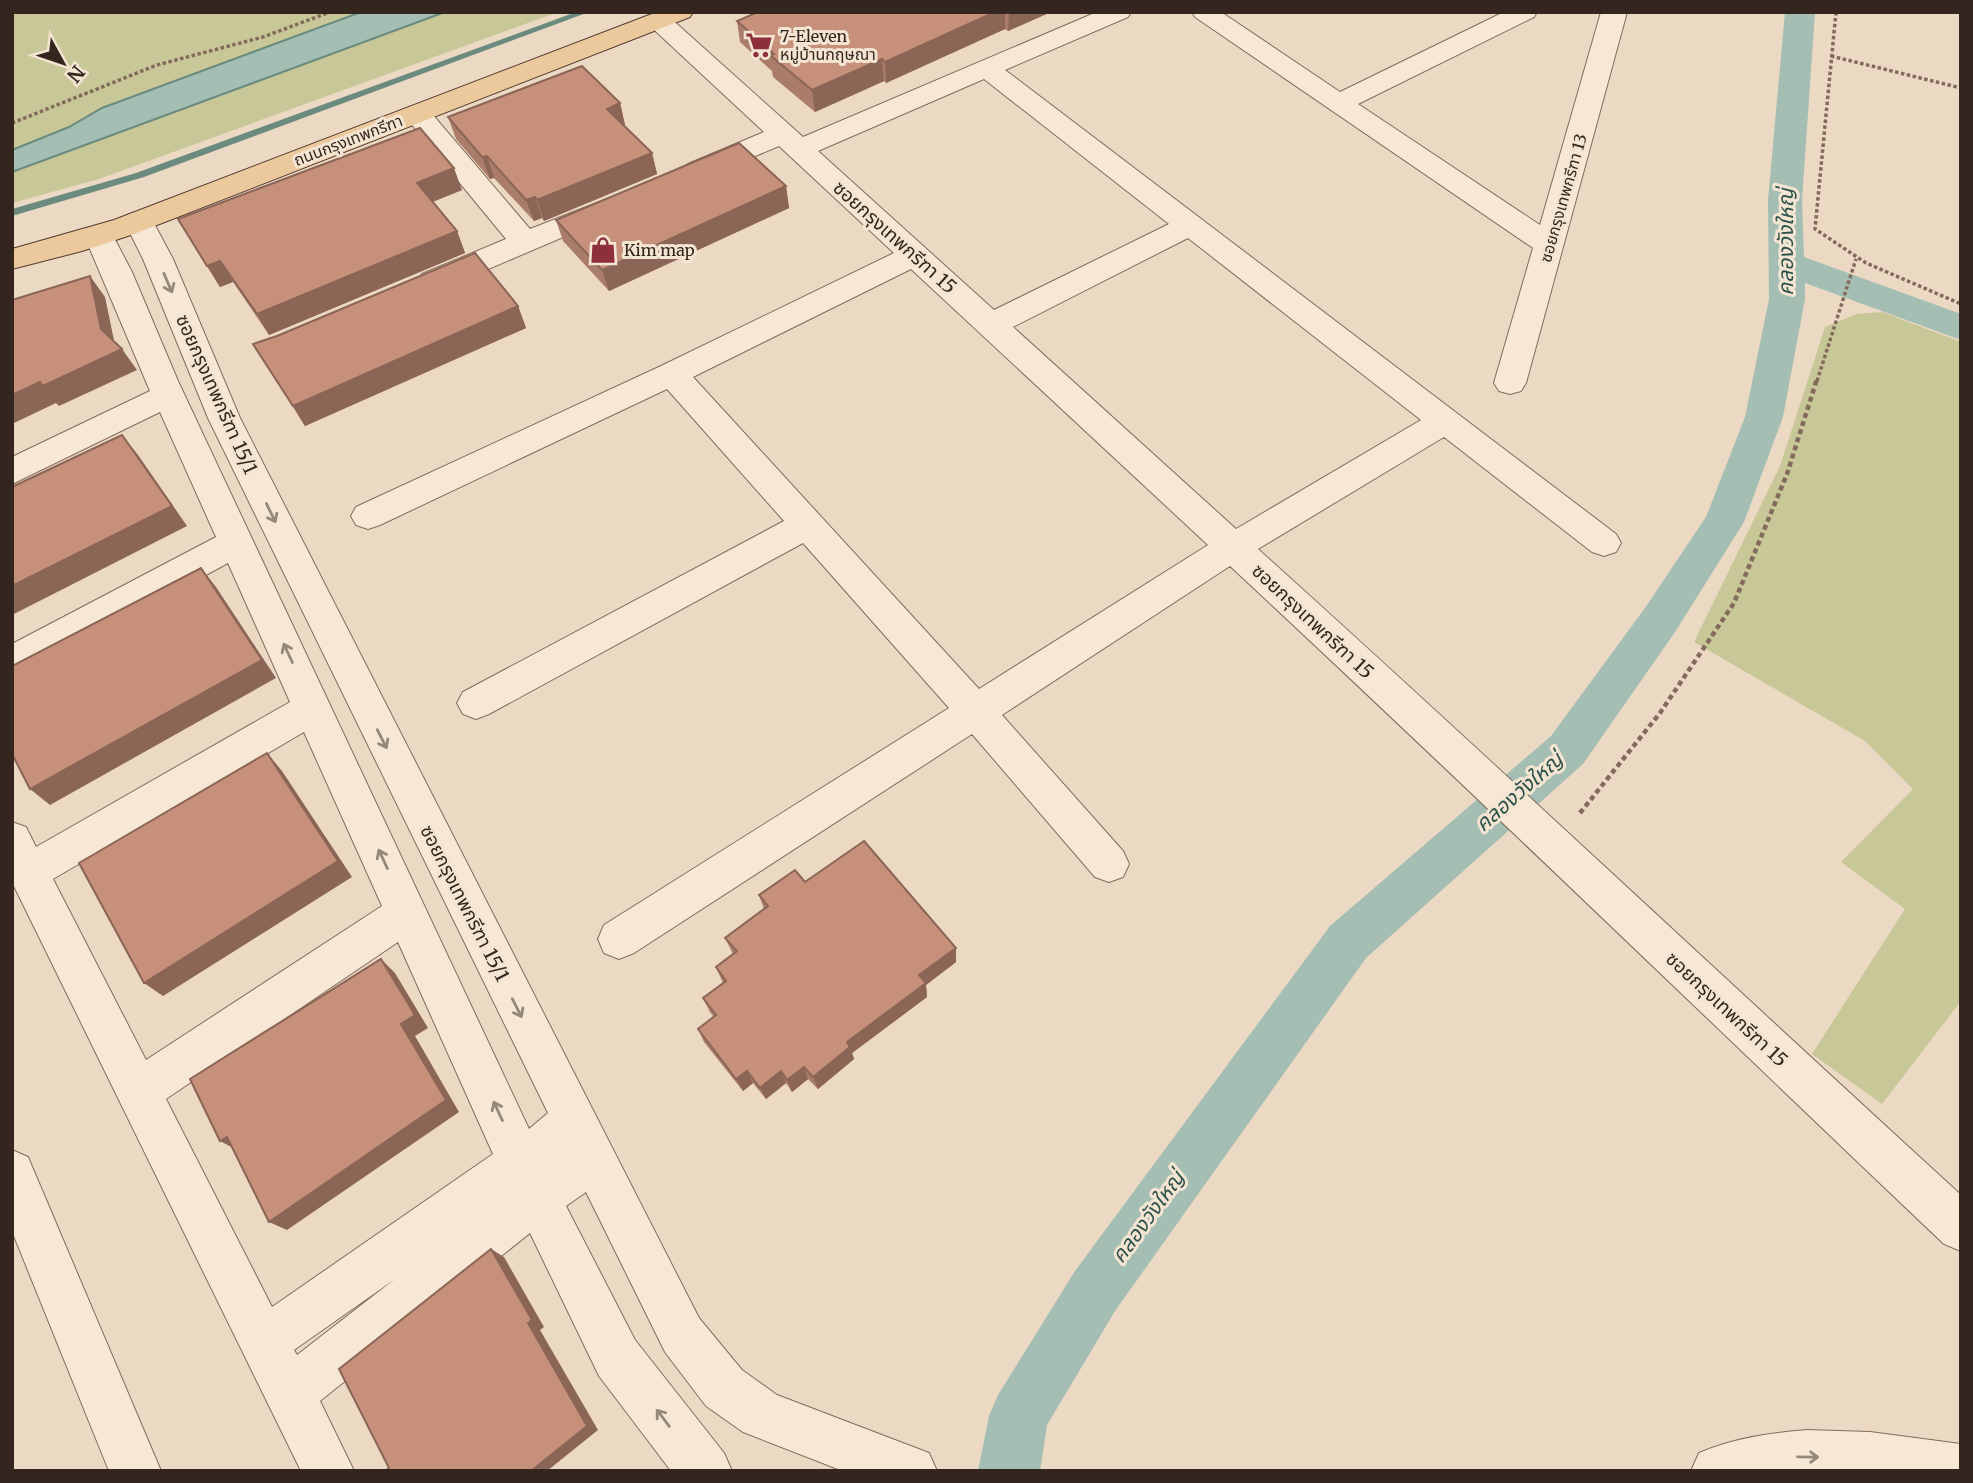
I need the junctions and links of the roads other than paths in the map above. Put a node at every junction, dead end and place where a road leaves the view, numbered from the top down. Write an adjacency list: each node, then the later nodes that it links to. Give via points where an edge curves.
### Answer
1 (1119, 12): 6 (street)
2 (1204, 12): 7 (street)
3 (1525, 12): 7 (street)
4 (1614, 12): 16 (street, ซอยกรุงเทพกรีฑา 13)
5 (670, 16): 8 (main road, ถนนกรุงเทพกรีฑา); 9 (street, ซอยกรุงเทพกรีฑา 15)
6 (987, 69): 9 (street); 13 (street)
7 (1338, 103): 16 (street)
8 (417, 114): 12 (main road, ถนนกรุงเทพกรีฑา); 15 (street)
9 (791, 141): 10 (street); 17 (street, ซอยกรุงเทพกรีฑา 15)
10 (672, 180)
11 (635, 196): 15 (street)
12 (139, 221): 14 (main road, ถนนกรุงเทพกรีฑา); 32 (street, ซอยกรุงเทพกรีฑา 15/1, one-way to 32, via 224,418)
13 (1191, 225): 20 (street); 24 (street)
14 (99, 235): 18 (main road, ถนนกรุงเทพกรีฑา); 34 (street, one-way to 14)
15 (525, 243): 19 (street)
16 (1550, 246): 22 (street, ซอยกรุงเทพกรีฑา 13)
17 (915, 255): 20 (street, ซอยกรุงเทพกรีฑา 15); 21 (street)
18 (12, 259)
19 (413, 290)
20 (991, 325): 30 (street, ซอยกรุงเทพกรีฑา 15)
21 (672, 374): 26 (street); 27 (street)
22 (1510, 383)
23 (154, 401): 25 (street)
24 (1445, 421): 28 (street); 30 (street)
25 (12, 472)
26 (368, 516)
27 (806, 525): 33 (street); 35 (street)
28 (1604, 543)
29 (230, 546): 31 (street)
30 (1233, 547): 35 (street); 44 (street, ซอยกรุงเทพกรีฑา 15)
31 (12, 662)
32 (356, 686): 34 (street); 41 (street, ซอยกรุงเทพกรีฑา 15/1, one-way to 41)
33 (476, 702)
34 (309, 710): 36 (street); 43 (street, one-way to 34)
35 (975, 711): 37 (street); 39 (street)
36 (21, 856): 40 (street)
37 (1109, 864)
38 (399, 918): 40 (street)
39 (619, 939)
40 (140, 1090): 45 (street)
41 (583, 1140): 43 (street, via 555,1138); 51 (street, ซอยกรุงเทพกรีฑา 15/1, via 682,1335 724,1388 761,1414)
42 (12, 1173): 48 (street)
43 (529, 1179): 45 (street); 46 (street); 50 (street, one-way to 43, via 617,1358)
44 (1961, 1227)
45 (264, 1342): 46 (street)
46 (289, 1393): 49 (street)
47 (1961, 1470): 52 (street, one-way to 47, via 1747,1461 1798,1457 1902,1459)
48 (135, 1471)
49 (328, 1471)
50 (706, 1471)
51 (911, 1471)
52 (1717, 1471)

